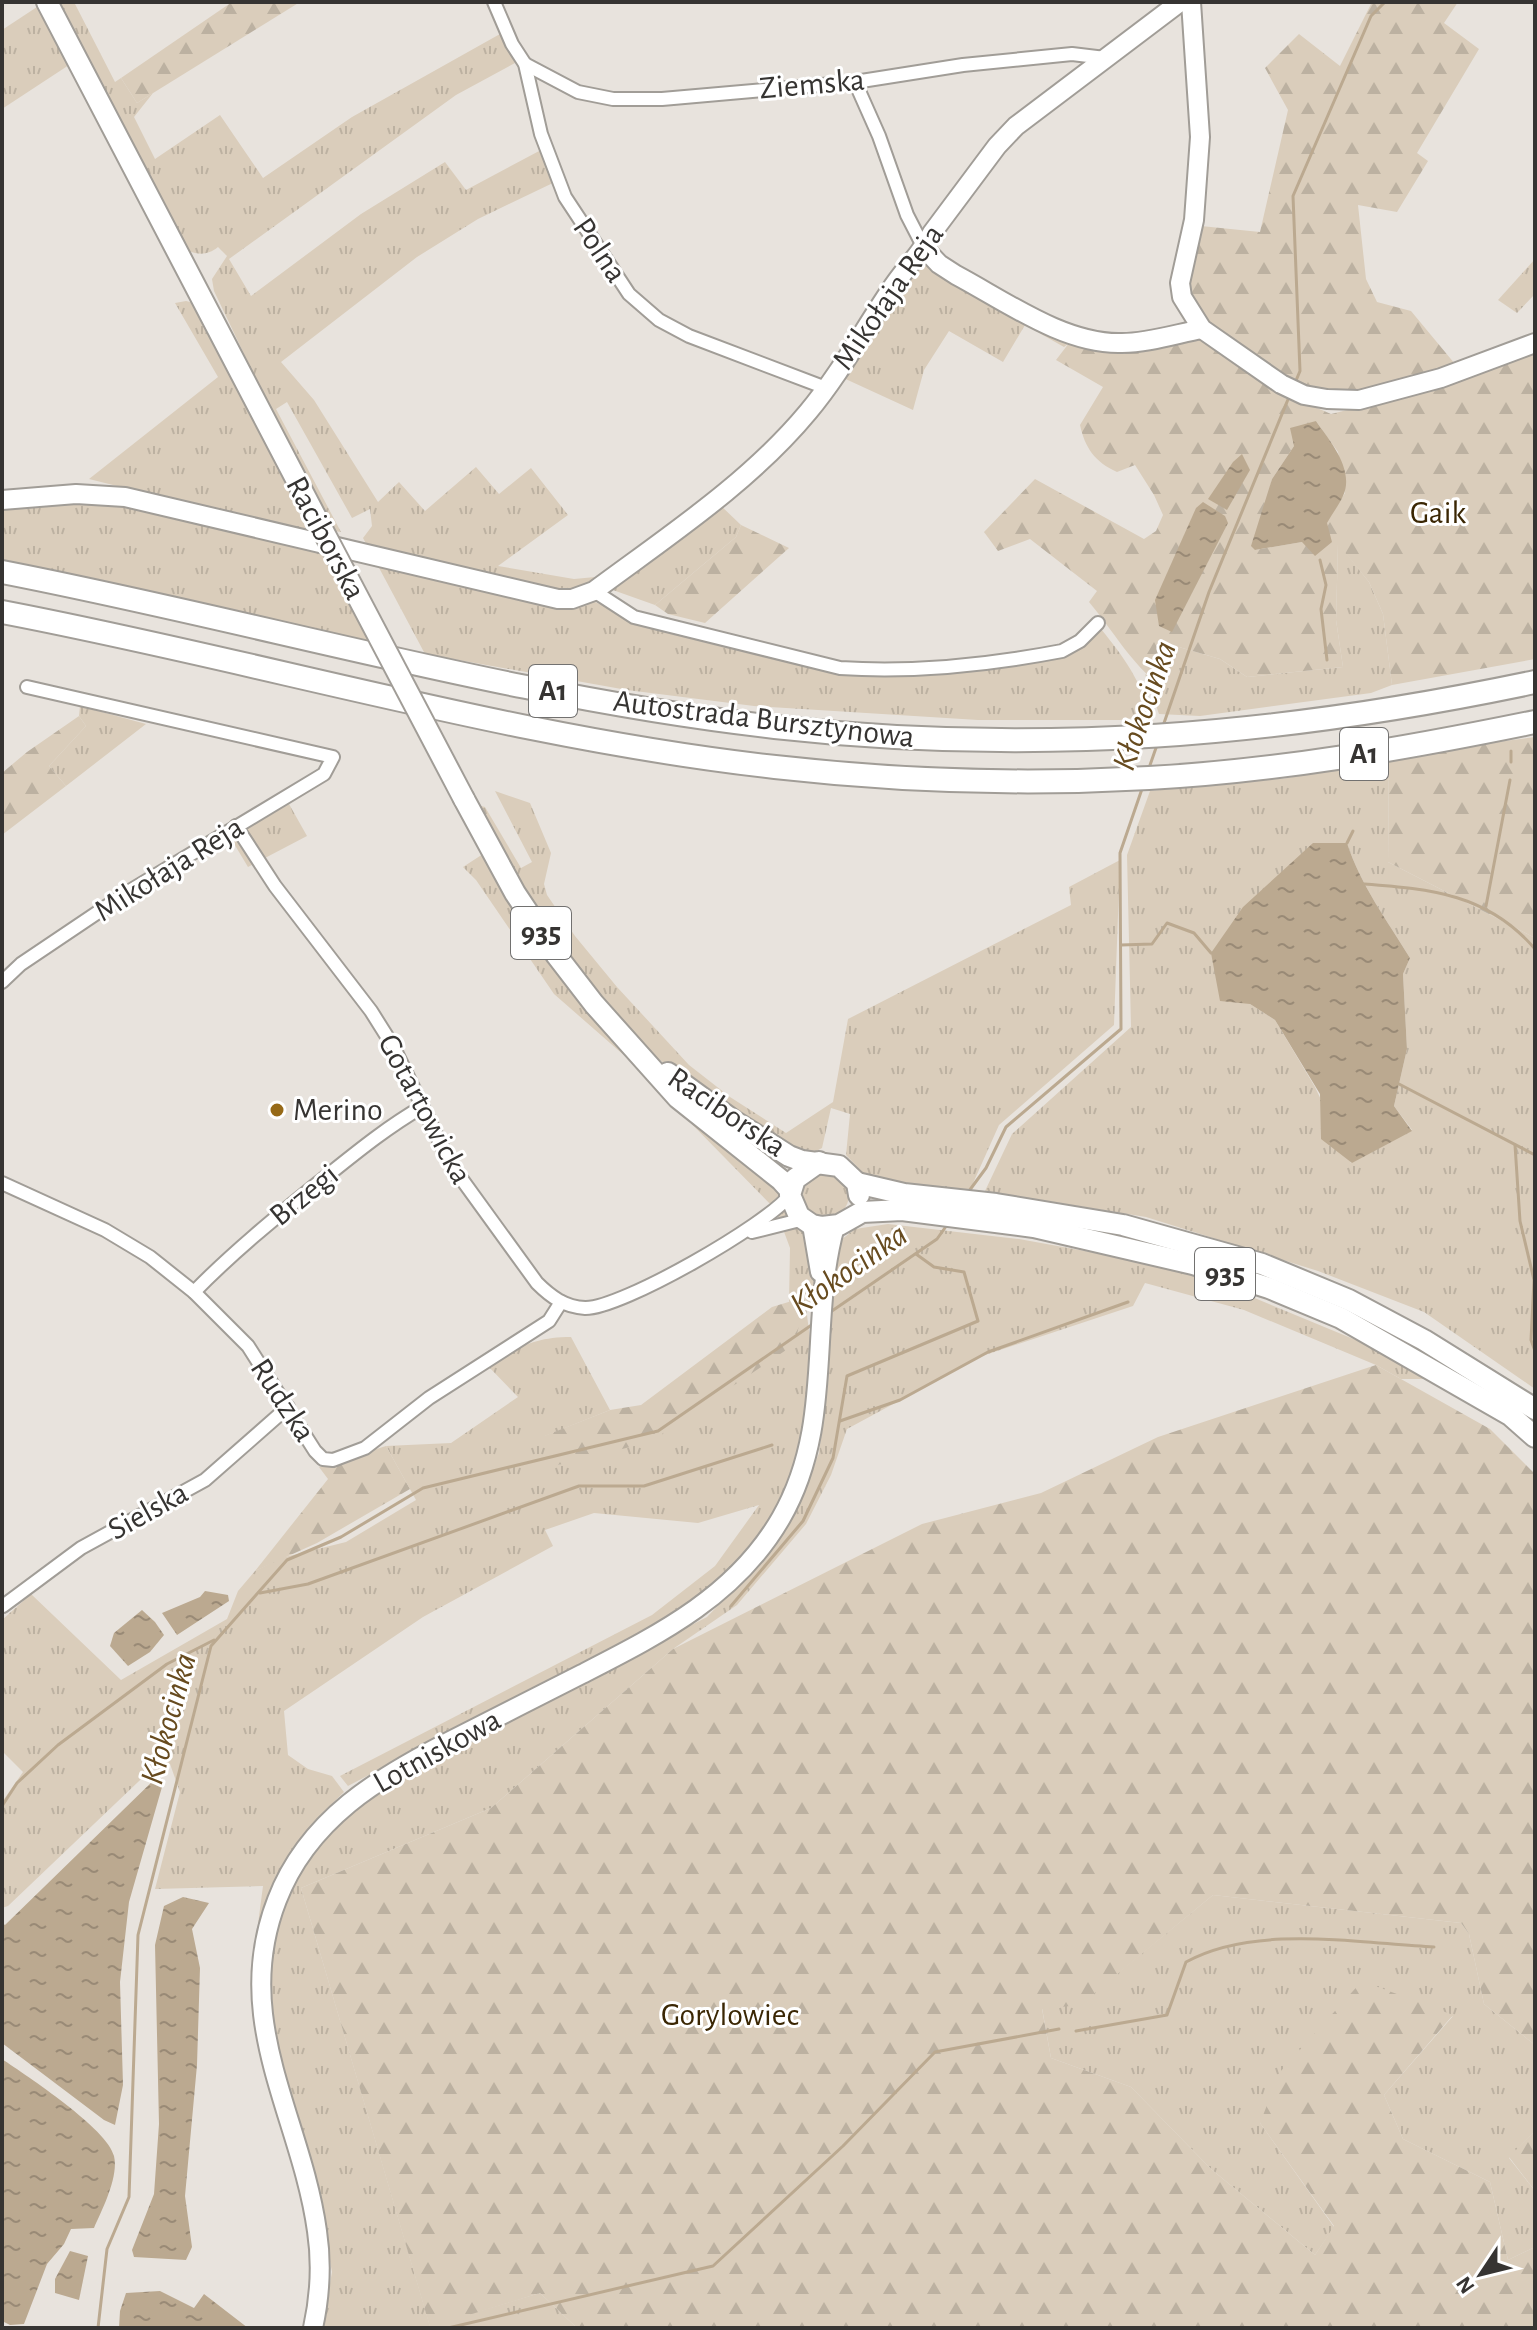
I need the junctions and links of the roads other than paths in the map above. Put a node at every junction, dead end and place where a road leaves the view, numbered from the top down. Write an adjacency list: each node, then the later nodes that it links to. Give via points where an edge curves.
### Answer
1 (47, 2): 22 (main road, Raciborska / 935, bridge, via 505,876 546,941)
2 (494, 2): 6 (street, Polna)
3 (1180, 2): 5 (street, Mikołaja Reja)
4 (1191, 2): 9 (street, via 1200,137 1194,220 1180,283 1182,297)
5 (1105, 58): 7 (street, Ziemska, via 1072,54); 8 (street, Mikołaja Reja, via 1042,104 997,146)
6 (525, 64): 7 (street, Ziemska, via 578,92 613,99); 11 (street, Polna, via 541,134 565,197 629,294 659,320 689,336)
7 (855, 82): 8 (street)
8 (924, 248): 9 (street, via 956,275 1092,342 1123,344); 11 (street, Mikołaja Reja, via 904,269)
9 (1202, 329): 10 (street, via 1281,384 1327,399 1359,400 1441,378)
10 (1535, 343)
11 (826, 388): 14 (street, Mikołaja Reja, via 791,431 718,498)
12 (2, 500): 14 (street, via 76,494 125,497 558,599)
13 (2, 572): 17 (highway, Autostrada Bursztynowa / A1, via 457,672 686,714 931,739 1200,735 1366,714)
14 (594, 591): 16 (street, via 634,617 840,668 922,669 1062,651)
15 (2, 612): 19 (highway, Autostrada Bursztynowa / A1, via 667,752 928,779 1098,781 1192,775 1350,756)
16 (1098, 623)
17 (1535, 682)
18 (27, 687): 20 (street, Mikołaja Reja, via 333,757 324,774)
19 (1535, 722)
20 (236, 826): 21 (street, Mikołaja Reja, via 128,892); 23 (street, Gotartowicka, via 377,1021)
21 (2, 982)
22 (638, 1052): 24 (main road, Raciborska / 935, via 784,1153); 27 (main road, Raciborska / 935, via 678,1098 781,1180)
23 (422, 1107): 32 (street, Brzegi, via 305,1194); 33 (street, Gotartowicka, via 460,1180 537,1283)
24 (819, 1162): 26 (main road, 935, via 839,1166); 27 (main road, via 802,1172)
25 (2, 1183): 32 (street, Rudzka, via 105,1230)
26 (857, 1183): 29 (main road, via 859,1195); 35 (main road, 935, via 1123,1225 1262,1264 1349,1300)
27 (790, 1193): 28 (main road, 935, via 795,1210); 30 (street)
28 (808, 1222): 29 (main road, 935); 30 (street); 31 (street, Lotniskowa)
29 (842, 1222): 31 (street, Lotniskowa); 36 (main road, 935, via 867,1212 902,1210 974,1218 1193,1264 1341,1318 1510,1415)
30 (742, 1235): 33 (street, via 614,1302 587,1308)
31 (823, 1283): 38 (street, Lotniskowa, via 812,1436 800,1477 770,1536 733,1580 658,1634 378,1780 326,1823 285,1882 264,1945 262,2014 317,2231 320,2274)
32 (194, 1292): 34 (street, Rudzka, via 248,1346)
33 (561, 1302): 34 (street, Rudzka, via 549,1321 439,1391 353,1455 333,1460 319,1456)
34 (288, 1407): 37 (street, Sielska, via 205,1480 81,1548)
35 (1535, 1409)
36 (1535, 1437)
37 (2, 1605)
38 (313, 2328)

